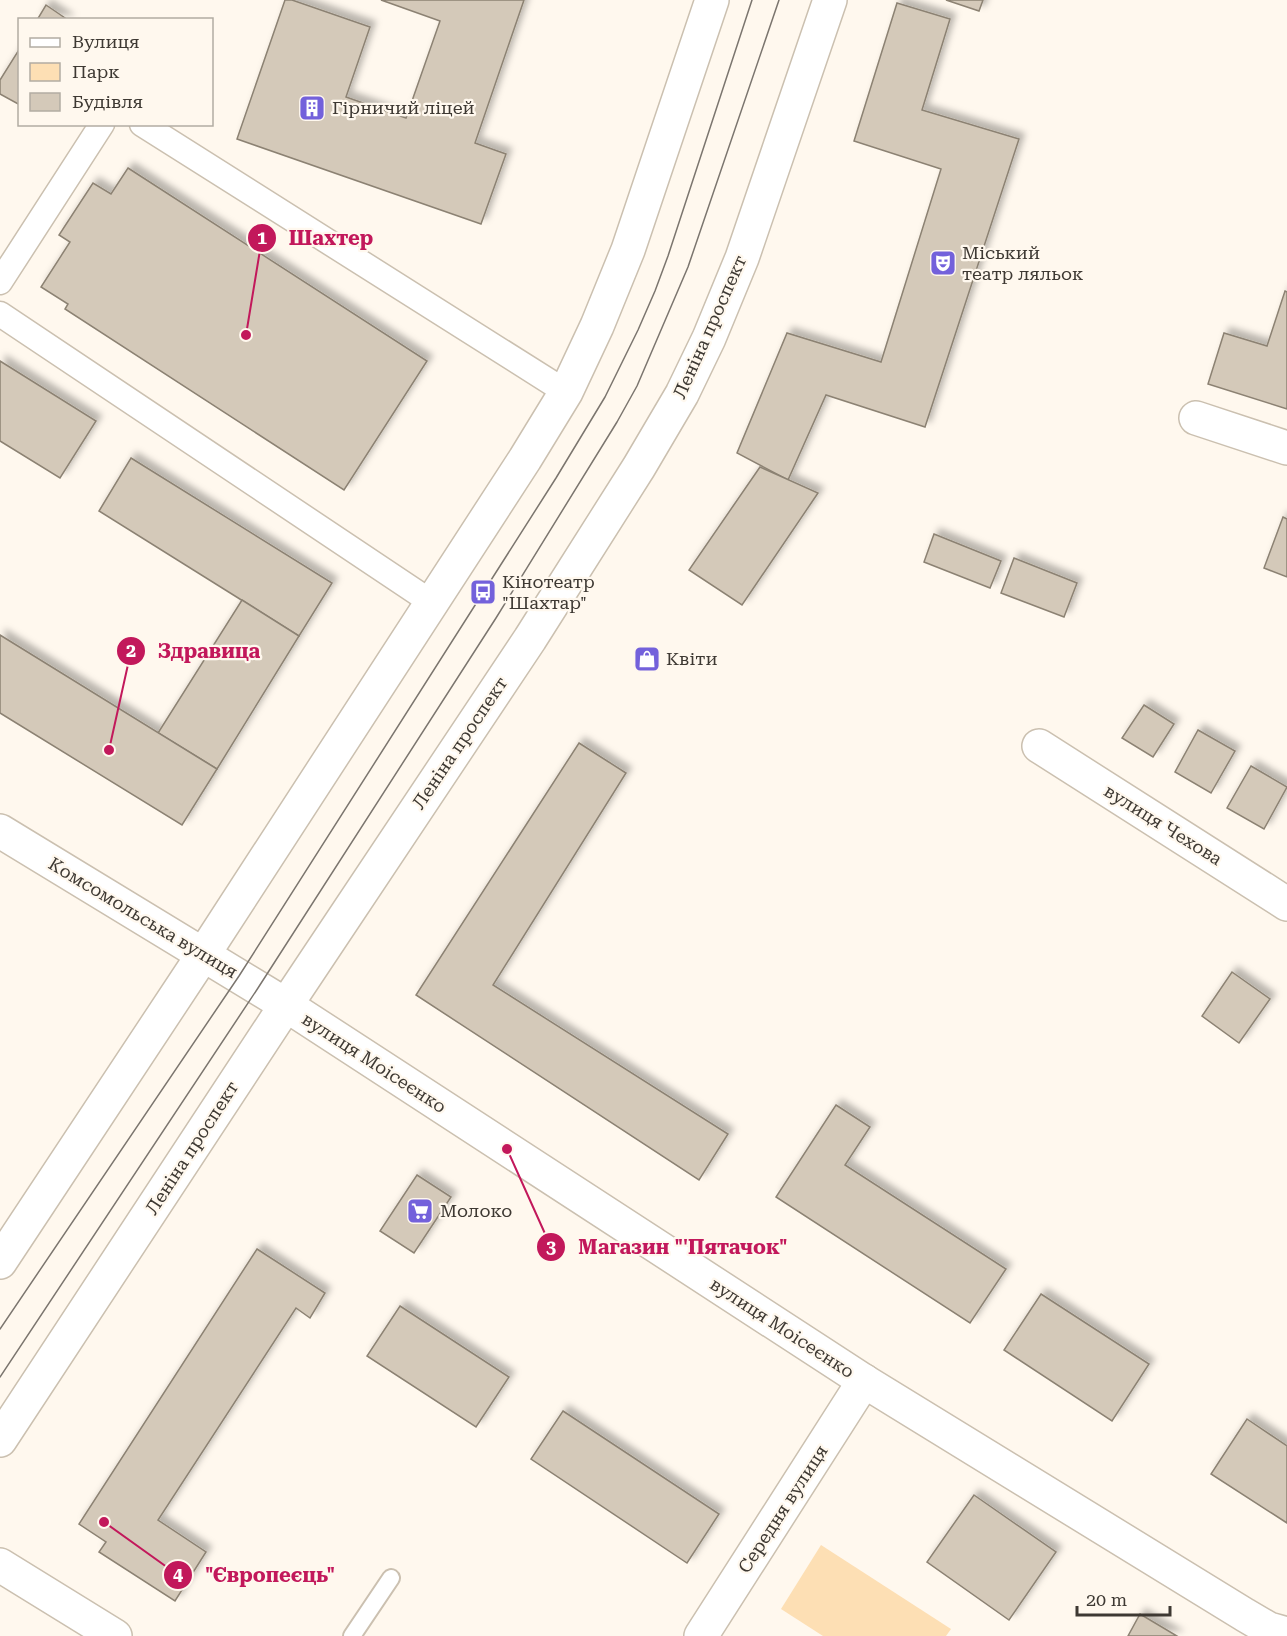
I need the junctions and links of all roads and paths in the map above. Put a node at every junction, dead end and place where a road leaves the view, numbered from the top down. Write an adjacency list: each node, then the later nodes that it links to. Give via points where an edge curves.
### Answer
1 (712, 0): 7 (main road, via 628,250)
2 (830, 0): 15 (main road, Леніна проспект, via 742,258 682,394 530,639)
3 (101, 126): 5 (street)
4 (145, 126): 7 (street)
5 (0, 282)
6 (0, 314): 10 (street)
7 (566, 392): 10 (main road)
8 (1196, 418): 9 (main road)
9 (1287, 448)
10 (431, 602): 14 (main road)
11 (1039, 746): 13 (main road, вулиця Чехова)
12 (0, 831): 14 (main road, Комсомольська вулиця)
13 (1287, 904)
14 (203, 955): 15 (main road, Комсомольська вулиця); 16 (main road)
15 (286, 1005): 17 (main road, вулиця Моісеєнко); 18 (main road, Леніна проспект)
16 (0, 1262)
17 (864, 1381): 21 (main road, вулиця Моісеєнко, via 1245,1615); 24 (main road, Середня вулиця)
18 (0, 1440)
19 (0, 1565): 22 (main road)
20 (391, 1578): 23 (lane)
21 (1287, 1634)
22 (115, 1636)
23 (352, 1636)
24 (701, 1636)

